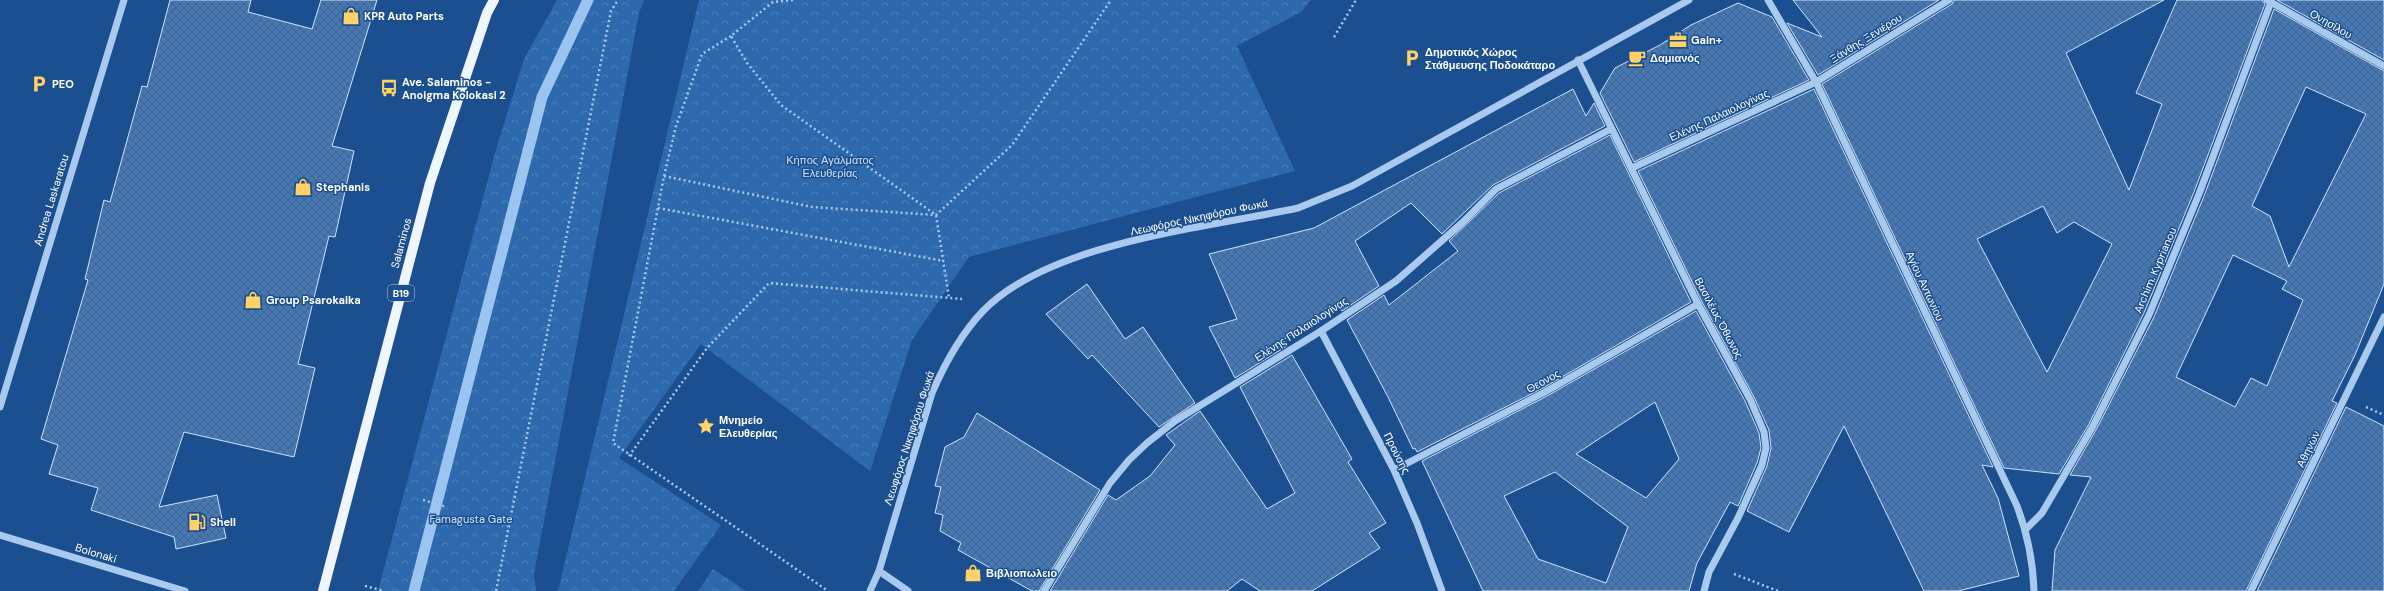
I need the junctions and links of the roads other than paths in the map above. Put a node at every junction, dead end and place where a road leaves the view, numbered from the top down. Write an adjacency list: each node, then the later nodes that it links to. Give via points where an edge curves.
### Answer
1 (124, 0): 15 (street, Andrea Laskaratou)
2 (494, 0): 21 (main road, Salaminos / B19, via 487,13 430,183)
3 (1689, 0): 7 (street, Λεωφόρος Νικηφόρου Φωκά)
4 (1768, 0): 9 (street, Αγίου Αντωνίου)
5 (1949, 0): 9 (street, Ξάνθης Ξενιέρου)
6 (2269, 1): 8 (street, Ονησίλου); 17 (street, Archim. Kyprianou, via 2199,194 2149,315 2093,426 2042,513)
7 (1578, 60): 10 (street, Βασιλέως Όθωνος); 19 (street, Λεωφόρος Νικηφόρου Φωκά, via 1352,186 1323,199 1298,208 1111,246 1051,266 1011,289 984,311 959,340 944,366 932,393)
8 (2384, 66)
9 (1816, 82): 11 (street, Ελένης Παλαιολογίνας); 17 (street, Αγίου Αντωνίου)
10 (1611, 129): 11 (street, Βασιλέως Όθωνος); 14 (street, Ελένης Παλαιολογίνας, via 1496,189 1462,223 1396,281)
11 (1632, 168): 12 (street, Βασιλέως Όθωνος)
12 (1698, 304): 16 (street, Θεονος, via 1545,392); 26 (street, Βασιλέως Όθωνος, via 1750,399 1764,432 1766,448 1762,465 1714,563)
13 (2384, 317): 28 (street, Αθηνών)
14 (1321, 330): 16 (street, Προύσης); 24 (street, Ελένης Παλαιολογίνας, via 1175,421 1129,460 1110,483)
15 (0, 407)
16 (1394, 470): 25 (street, Προύσης)
17 (2026, 529): 27 (street, Αγίου Αντωνίου, via 2032,558)
18 (0, 535): 20 (street, Bolonaki)
19 (879, 572): 22 (street, Λεωφόρος Νικηφόρου Φωκά); 23 (street)
20 (185, 591)
21 (324, 591)
22 (870, 591)
23 (908, 591)
24 (1044, 591)
25 (1442, 591)
26 (1704, 591)
27 (2034, 591)
28 (2251, 591)

